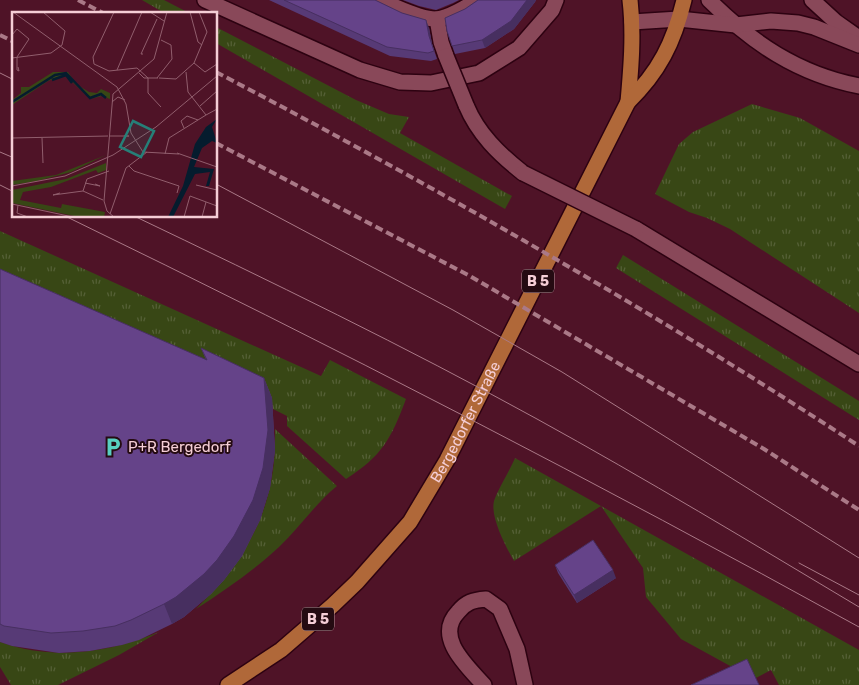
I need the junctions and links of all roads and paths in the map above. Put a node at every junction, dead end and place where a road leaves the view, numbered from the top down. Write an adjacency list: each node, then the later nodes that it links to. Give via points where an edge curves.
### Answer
1 (205, 0): 4 (main road, via 360,70 400,82 431,83 479,73 519,48 552,10)
2 (380, 0): 9 (main road)
3 (476, 0): 9 (main road)
4 (556, 0)
5 (630, 0): 11 (main road, Bergedorfer Straße / B 5)
6 (684, 0): 10 (main road, Bergedorfer Straße / B 5)
7 (709, 0): 12 (main road)
8 (812, 0): 13 (main road)
9 (436, 19): 17 (main road, bridge, via 441,42 472,120 503,158 523,173 636,229)
10 (680, 19): 11 (main road); 12 (main road); 16 (main road, Bergedorfer Straße / B 5, via 659,66)
11 (632, 22): 16 (main road, Bergedorfer Straße / B 5)
12 (736, 25): 14 (main road, via 771,21 798,23 814,26); 15 (main road, via 804,70)
13 (859, 39)
14 (859, 45)
15 (859, 86)
16 (628, 102): 18 (main road, Bergedorfer Straße / B 5, via 447,460 410,522 327,611 281,650)
17 (859, 364)
18 (228, 685)
19 (484, 685): 20 (main road, via 456,652 449,634 454,616 460,609 468,602 486,599 500,609 517,649)
20 (525, 685)

